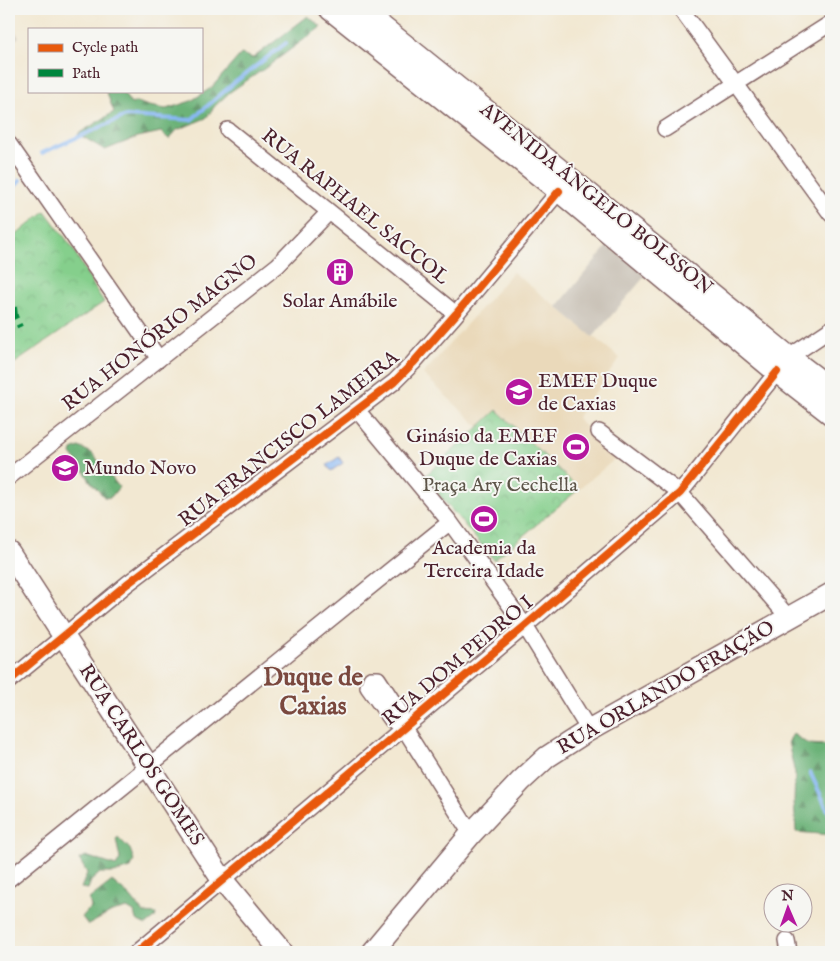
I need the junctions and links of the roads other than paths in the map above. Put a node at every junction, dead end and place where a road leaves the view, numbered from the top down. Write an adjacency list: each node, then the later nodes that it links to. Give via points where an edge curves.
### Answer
1 (330, 9): 9 (main road, AVENIDA ÂNGELO BOLSSON)
2 (360, 9): 15 (main road, AVENIDA ÂNGELO BOLSSON, via 555,166)
3 (681, 9): 5 (street)
4 (831, 23): 5 (street)
5 (737, 84): 6 (street); 11 (street)
6 (665, 129)
7 (228, 130): 10 (street, RUA RAPHAEL SACCOL)
8 (9, 144): 14 (street)
9 (559, 191): 12 (street, RUA FRANCISCO LAMEIRA); 15 (main road, AVENIDA ÂNGELO BOLSSON)
10 (329, 212): 12 (street, RUA RAPHAEL SACCOL); 14 (street, RUA HONÓRIO MAGNO, via 278,265)
11 (831, 214)
12 (456, 314): 17 (street, RUA FRANCISCO LAMEIRA, via 413,363)
13 (831, 329): 15 (street, RUA DOM PEDRO I)
14 (159, 359): 20 (street, RUA HONÓRIO MAGNO)
15 (783, 364): 16 (main road, AVENIDA ÂNGELO BOLSSON); 18 (main road, AVENIDA ÂNGELO BOLSSON); 21 (street, RUA DOM PEDRO I)
16 (831, 389)
17 (356, 410): 22 (street); 27 (street, RUA FRANCISCO LAMEIRA)
18 (831, 414)
19 (599, 432): 21 (street)
20 (9, 477)
21 (680, 493): 25 (street); 26 (street, RUA DOM PEDRO I)
22 (450, 522): 26 (street); 31 (street)
23 (9, 552): 27 (main road, RUA CARLOS GOMES)
24 (831, 594): 25 (main road, RUA ORLANDO FRAÇÃO)
25 (789, 618): 30 (main road, RUA ORLANDO FRAÇÃO)
26 (525, 626): 29 (street, RUA DOM PEDRO I); 30 (street)
27 (64, 636): 28 (street, RUA FRANCISCO LAMEIRA); 31 (main road, RUA CARLOS GOMES)
28 (9, 681)
29 (404, 728): 32 (street); 34 (street, RUA DOM PEDRO I)
30 (589, 730): 32 (main road, RUA ORLANDO FRAÇÃO, via 547,757)
31 (148, 767): 33 (street); 34 (main road, RUA CARLOS GOMES)
32 (471, 834): 37 (main road, RUA ORLANDO FRAÇÃO)
33 (9, 879)
34 (223, 881): 35 (street, RUA DOM PEDRO I); 36 (main road, RUA CARLOS GOMES)
35 (138, 952)
36 (282, 952)
37 (372, 952)

